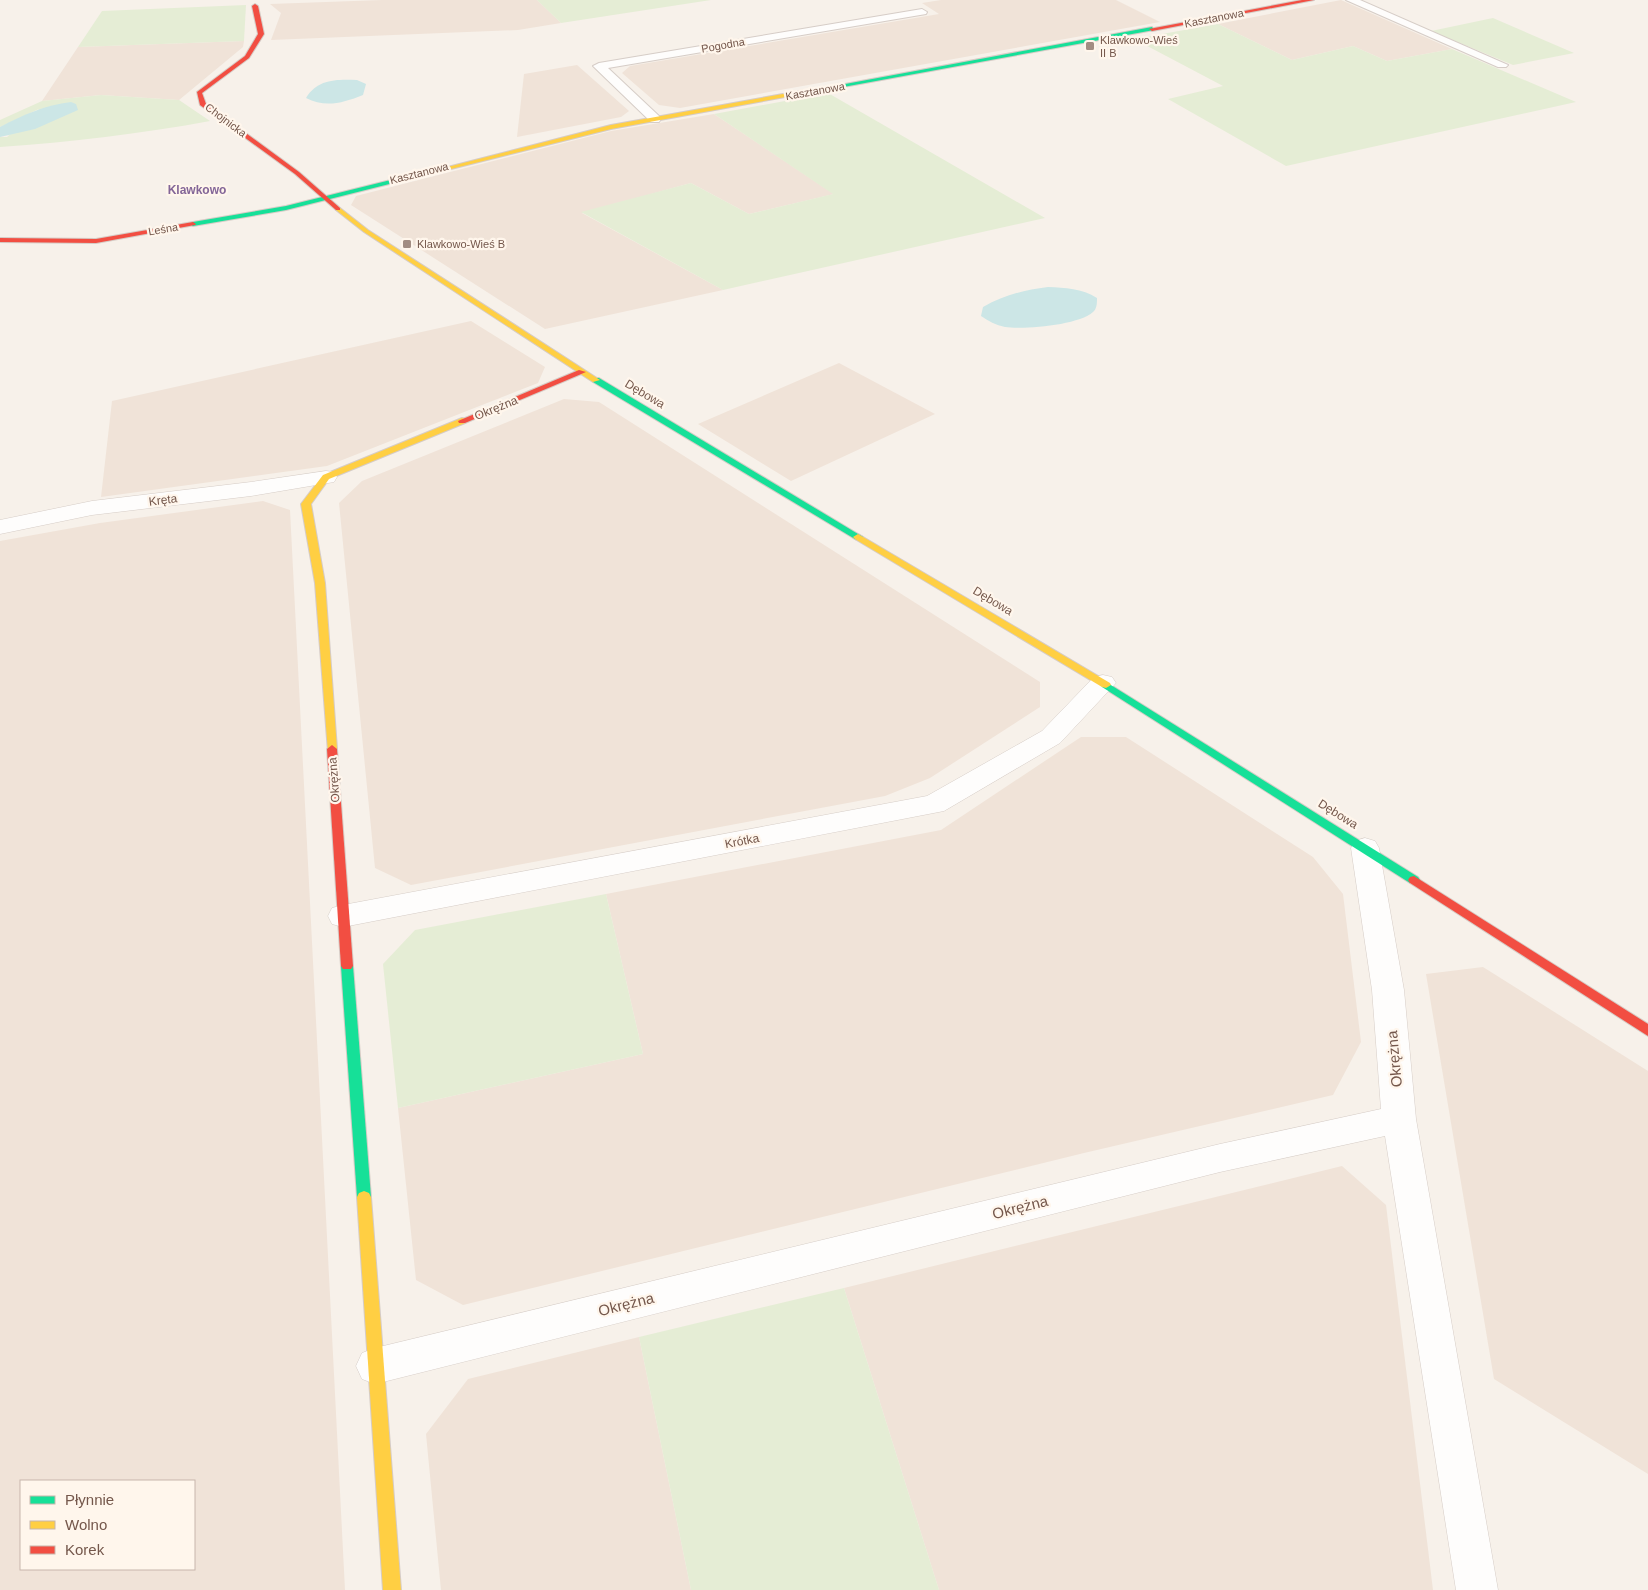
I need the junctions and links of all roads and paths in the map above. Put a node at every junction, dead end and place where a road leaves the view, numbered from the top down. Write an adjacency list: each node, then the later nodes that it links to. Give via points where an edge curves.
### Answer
1 (1311, 0): 6 (street, Kasztanowa)
2 (1351, 0): 5 (lane)
3 (254, 3): 7 (street, Chojnicka, via 261,34 247,57 199,92 203,105 297,173)
4 (922, 12): 6 (lane, Pogodna, via 599,66)
5 (1502, 65)
6 (655, 119): 7 (street, Kasztanowa, via 532,145)
7 (324, 198): 8 (street, Leśna, via 286,208 96,240); 9 (street, Dębowa, via 366,231)
8 (0, 240)
9 (582, 372): 10 (street, Okrężna); 12 (street, Dębowa)
10 (326, 477): 11 (street, Kręta, via 92,508); 14 (street, Okrężna, via 306,504 320,583)
11 (0, 527)
12 (1103, 683): 13 (street, Dębowa); 14 (street, Krótka, via 1051,737 934,804)
13 (1365, 848): 15 (street, Dębowa); 16 (street, Okrężna, via 1388,990)
14 (343, 916): 17 (street, Okrężna)
15 (1648, 1031)
16 (1399, 1119): 17 (street, Okrężna, via 1220,1158); 19 (street)
17 (376, 1366): 18 (street, Okrężna)
18 (392, 1590)
19 (1477, 1590)

